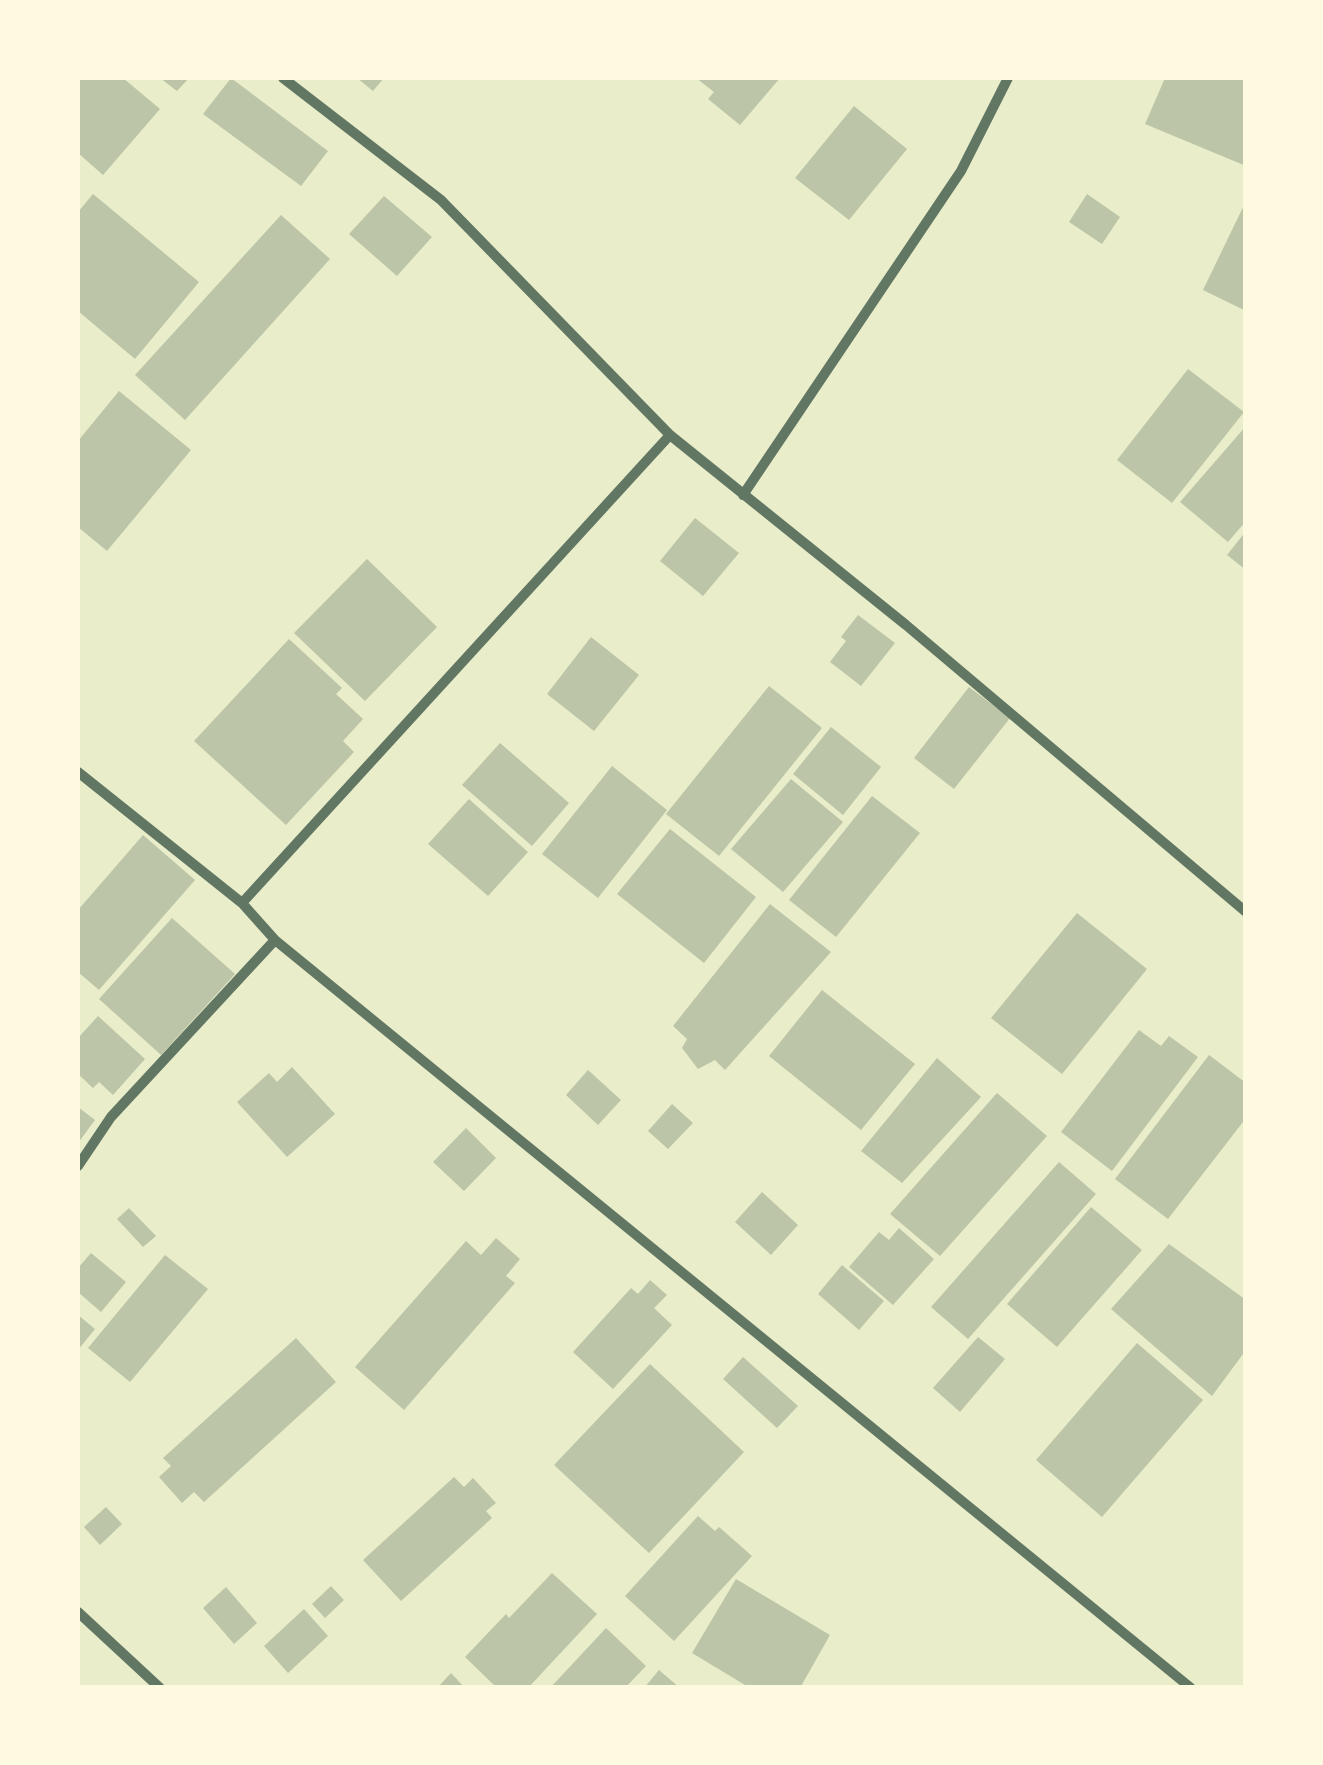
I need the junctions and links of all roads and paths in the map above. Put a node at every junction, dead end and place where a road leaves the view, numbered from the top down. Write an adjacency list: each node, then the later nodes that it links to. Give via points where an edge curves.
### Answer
1 (283, 78): 3 (street, via 440,200)
2 (1008, 78): 4 (street, via 960,172)
3 (670, 434): 4 (street); 6 (street)
4 (743, 495): 7 (street)
5 (78, 772): 6 (street)
6 (242, 903): 8 (street)
7 (1246, 912)
8 (274, 940): 9 (street, via 112,1117); 12 (street)
9 (78, 1166)
10 (78, 1612): 11 (street)
11 (160, 1688)
12 (1190, 1688)

